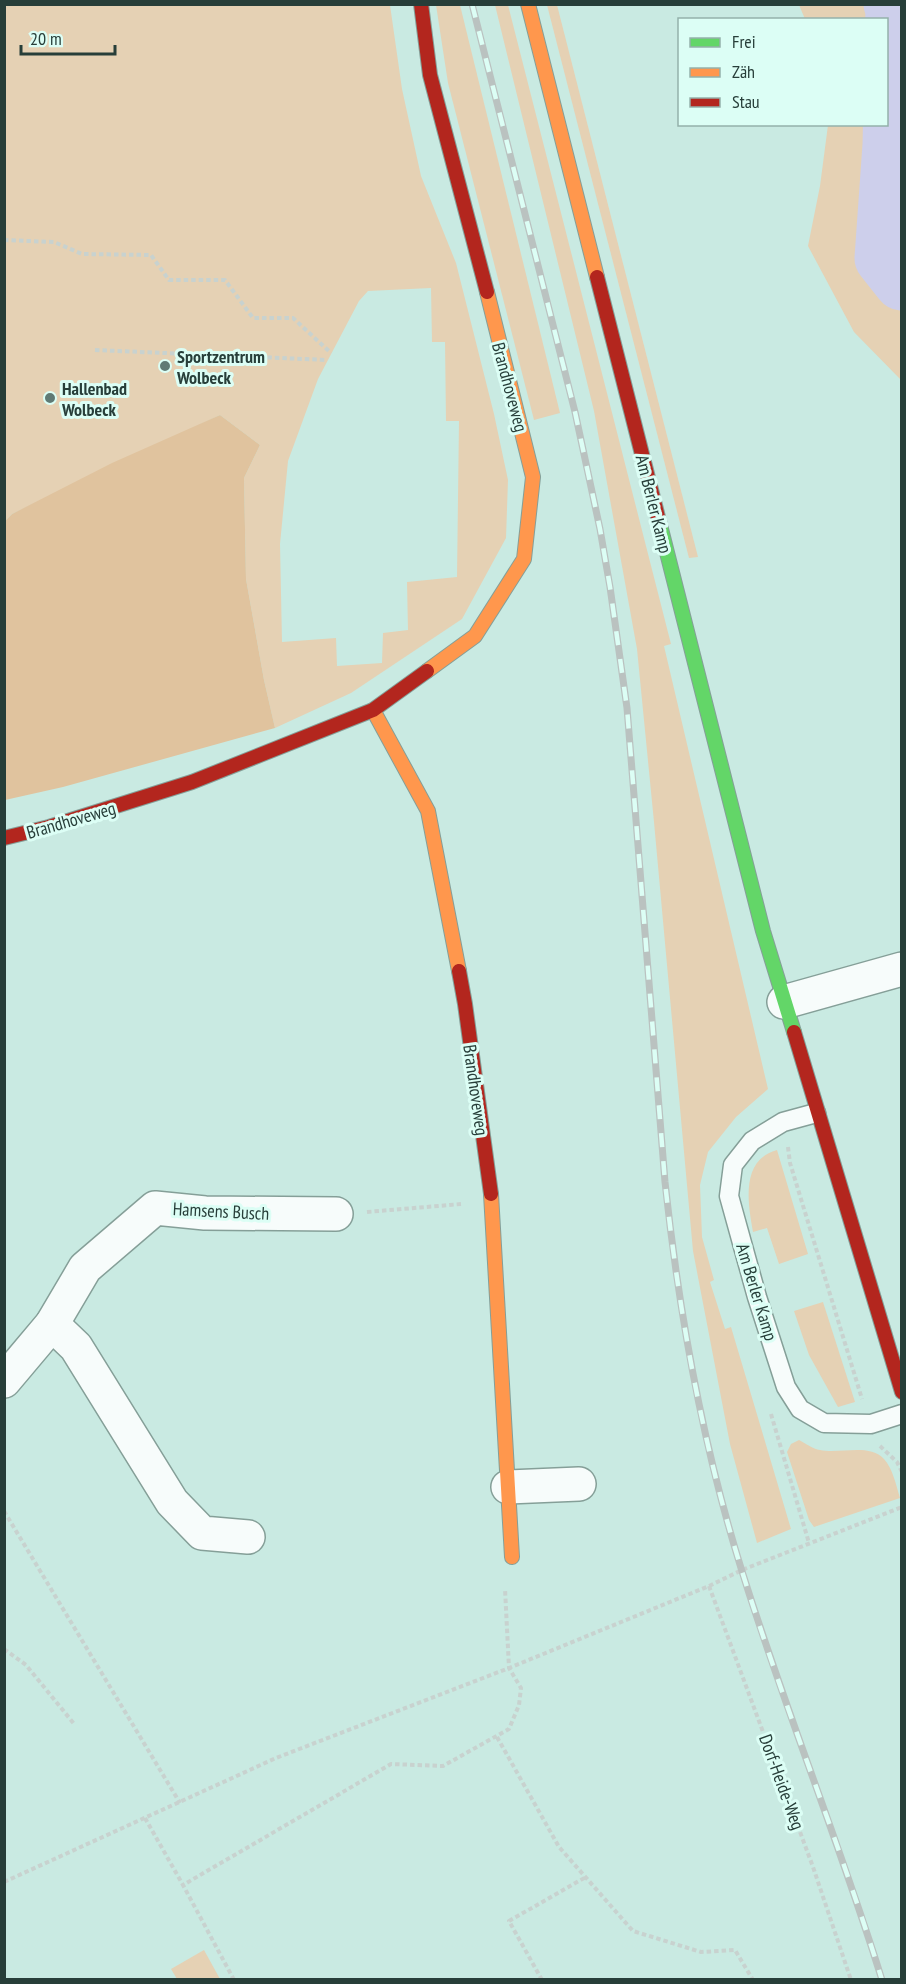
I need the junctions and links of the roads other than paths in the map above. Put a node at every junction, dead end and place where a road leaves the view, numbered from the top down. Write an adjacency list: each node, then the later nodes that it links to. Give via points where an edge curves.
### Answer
1 (421, 4): 3 (street, Brandhoveweg, via 430,75 533,477 524,559 475,636)
2 (528, 4): 6 (street, Am Berler Kamp)
3 (373, 710): 4 (street, Brandhoveweg, via 192,782); 14 (street, Brandhoveweg, via 428,811 465,1004 492,1202)
4 (4, 838)
5 (902, 969): 6 (street)
6 (784, 1002): 7 (street, Am Berler Kamp)
7 (816, 1113): 11 (street, Am Berler Kamp); 12 (lane, Am Berler Kamp, via 783,1122 752,1141 734,1165 729,1196 757,1297 786,1387 800,1409 824,1423 871,1424)
8 (336, 1214): 9 (street, Hamsens Busch, via 205,1213 155,1208 85,1268)
9 (51, 1324): 10 (street, Hamsens Busch); 15 (street, via 76,1347 172,1502 202,1533)
10 (4, 1382)
11 (902, 1392)
12 (902, 1414)
13 (579, 1484): 14 (street)
14 (508, 1487): 16 (street, Brandhoveweg)
15 (248, 1537)
16 (512, 1557)

